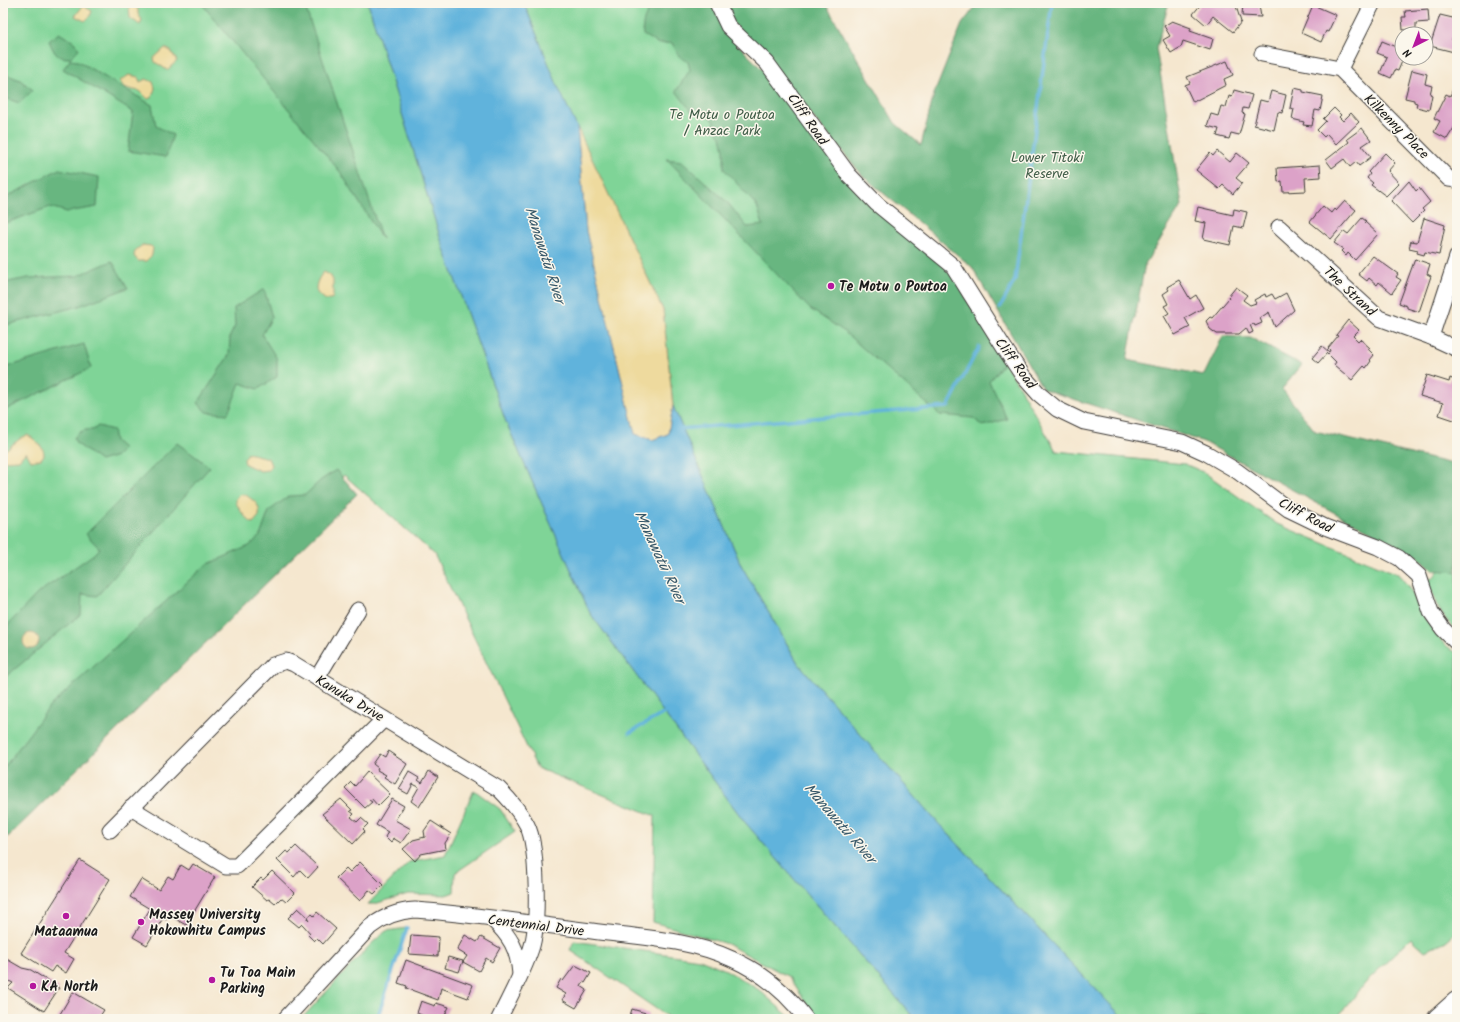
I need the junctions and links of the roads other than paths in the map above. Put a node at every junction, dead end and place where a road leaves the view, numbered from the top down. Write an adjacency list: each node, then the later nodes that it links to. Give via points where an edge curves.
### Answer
1 (717, 3): 11 (street, Cliff Road, via 728,26 767,63 849,175 877,204 953,266 1023,376 1039,394 1057,409 1084,422 1182,442 1206,452 1237,471 1288,509 1399,558 1419,576 1431,612)
2 (1373, 3): 4 (street)
3 (1262, 54): 4 (street)
4 (1340, 69): 5 (street, Kilkenny Place, via 1449,179)
5 (1457, 180)
6 (1279, 227): 8 (street, The Strand, via 1378,318)
7 (1457, 257): 8 (street)
8 (1431, 338): 9 (street, The Strand)
9 (1457, 349)
10 (358, 610): 12 (street)
11 (1457, 643)
12 (316, 678): 13 (street, Kanuka Drive); 14 (street, Kanuka Drive, via 286,660 273,665)
13 (384, 719): 14 (street, via 237,866 226,866); 17 (street, Kanuka Drive, via 498,789 518,810 528,826 533,846 536,887)
14 (131, 808): 15 (street, Kanuka Drive)
15 (110, 830)
16 (492, 919): 17 (street, Centennial Drive); 18 (street, via 507,934 514,946 519,959); 21 (street, Centennial Drive, via 415,910 383,917 359,938)
17 (534, 924): 18 (street, Kanuka Drive, via 532,948); 23 (street, Centennial Drive, via 700,947 731,958 762,975 798,1008)
18 (520, 974): 22 (street, Kanuka Drive)
19 (1457, 1002): 24 (main road)
20 (1457, 1009): 25 (main road)
21 (284, 1019)
22 (499, 1019)
23 (806, 1019)
24 (1438, 1019)
25 (1444, 1019)

